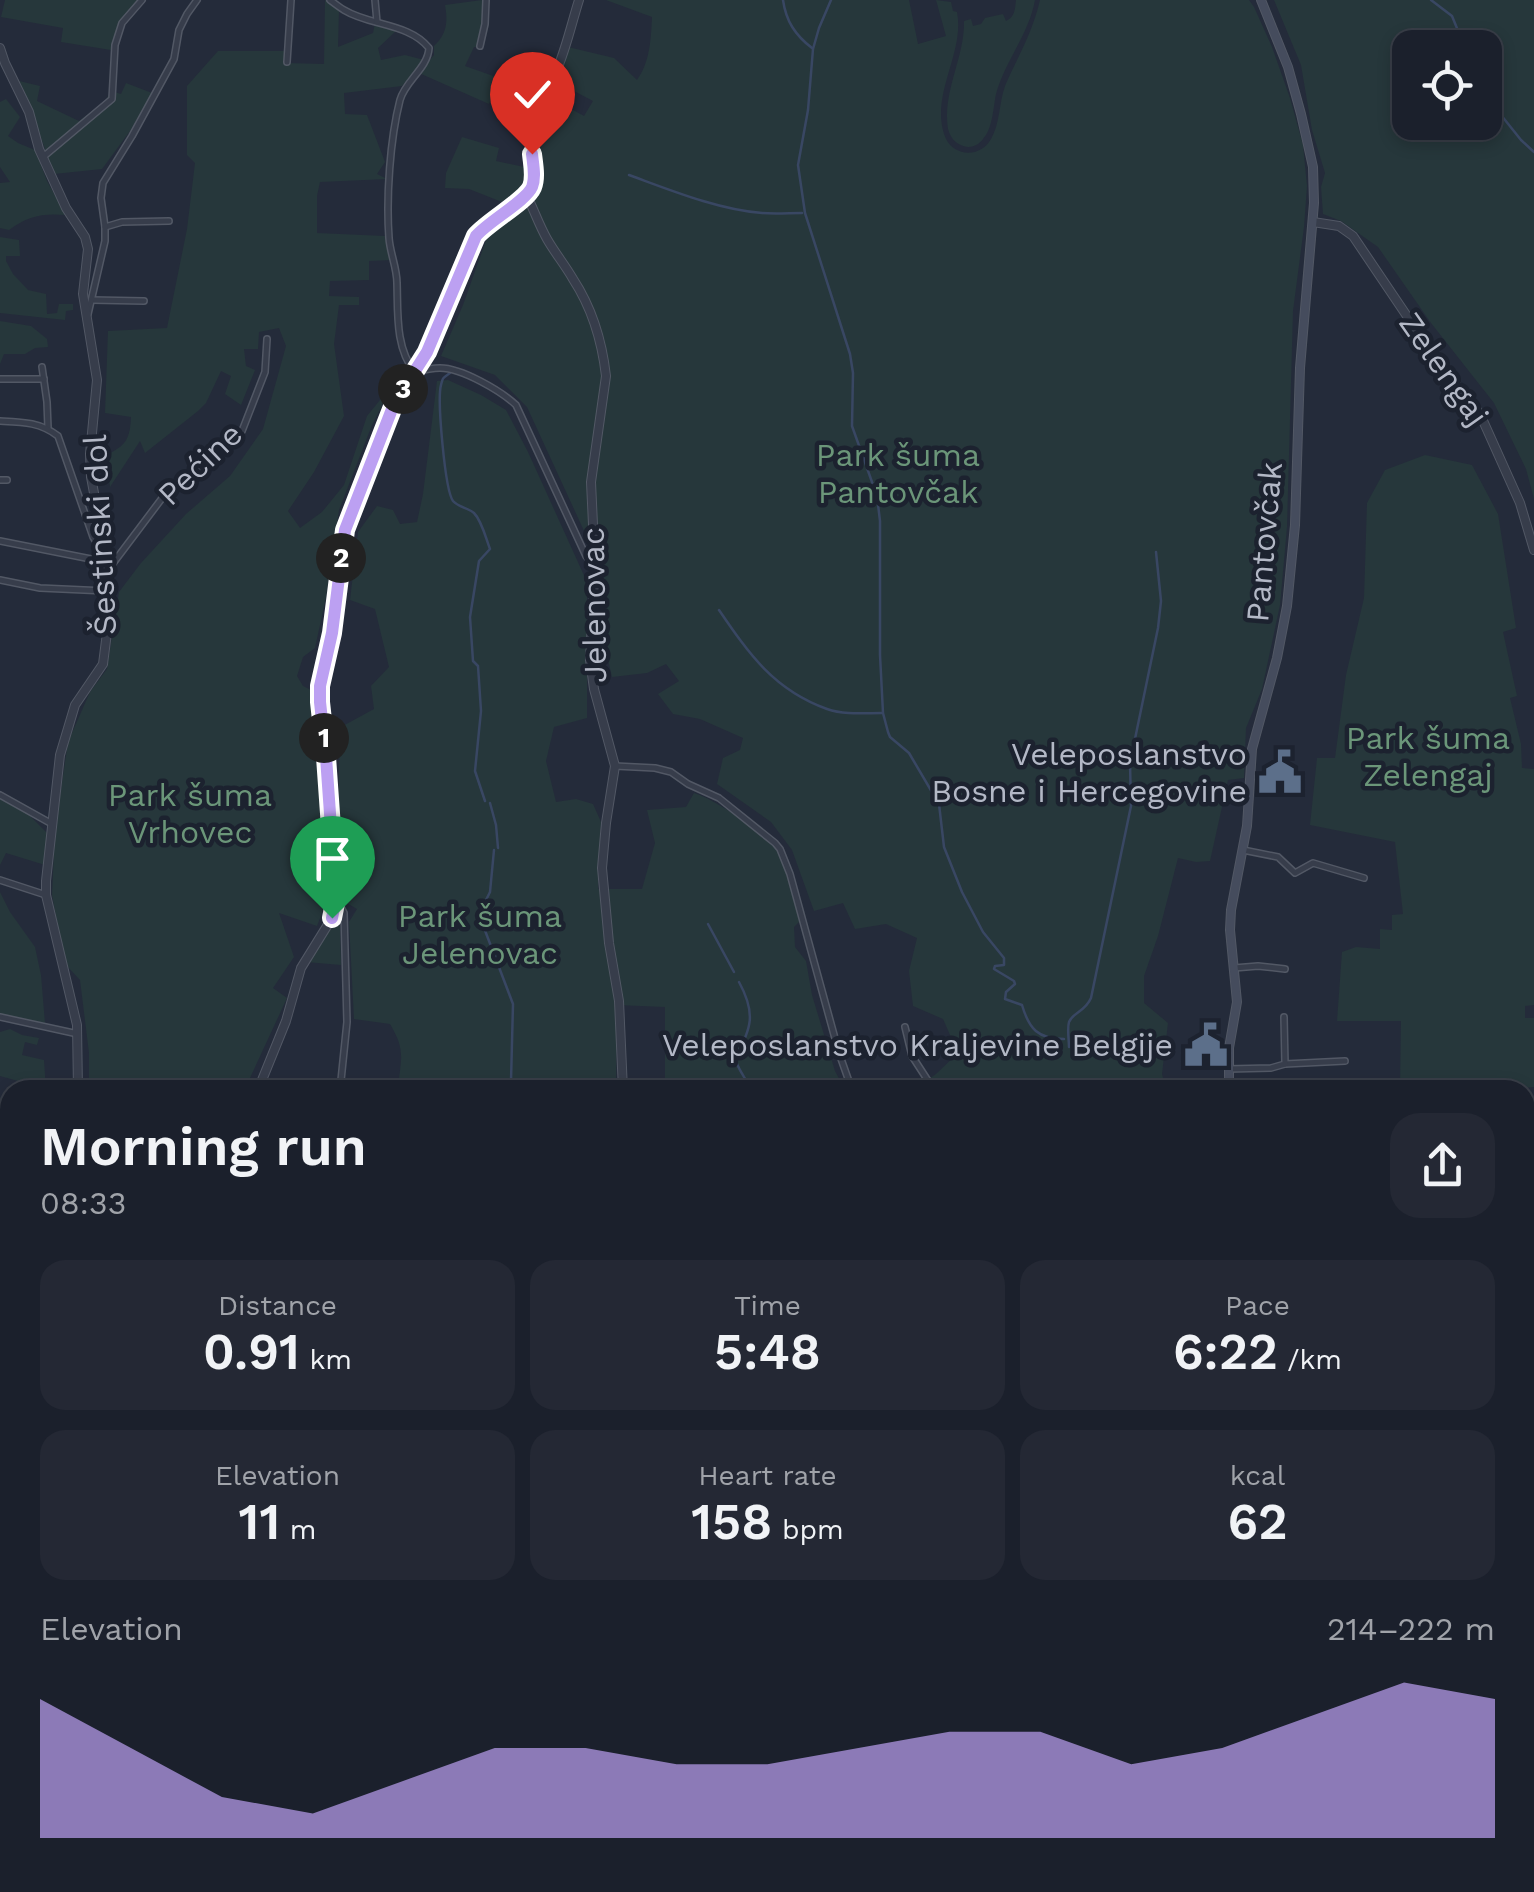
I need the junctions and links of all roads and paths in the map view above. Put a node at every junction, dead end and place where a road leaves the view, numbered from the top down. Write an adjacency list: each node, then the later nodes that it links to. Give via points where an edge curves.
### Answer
1 (142, 0): 13 (street, via 122,23 115,45 112,99)
2 (197, 0): 17 (street, via 179,30 174,58 103,183)
3 (291, 0): 12 (street)
4 (330, 0): 9 (street)
5 (374, 0): 9 (street)
6 (486, 0): 10 (street)
7 (579, 0): 14 (street, via 536,116 534,179)
8 (1261, 0): 16 (main road, Pantovčak, via 1304,126)
9 (377, 22): 23 (street, via 420,38 430,52 401,98 388,216 403,347)
10 (480, 46)
11 (0, 48): 13 (street, Šestinski dol)
12 (287, 62)
13 (43, 157): 20 (street, Šestinski dol, via 85,237 82,294)
14 (527, 196): 23 (street, via 476,236); 32 (street, Jelenovac, via 588,305 605,362 591,482)
15 (169, 220): 17 (street)
16 (1314, 222): 30 (street, Zelengaj, via 1353,236 1480,414); 39 (main road, Pantovčak, via 1291,569 1277,658 1252,749)
17 (105, 226): 18 (street)
18 (92, 300): 19 (street); 20 (street)
19 (144, 301)
20 (88, 317): 29 (street, Šestinski dol, via 96,366 90,454)
21 (267, 339): 33 (street, Pećine, via 265,372 242,430 168,489)
22 (42, 367): 25 (street)
23 (415, 372): 32 (street, via 459,371 516,405); 43 (street, via 394,404 345,530 320,686)
24 (0, 379): 25 (street)
25 (44, 379): 27 (street)
26 (0, 420): 27 (street)
27 (48, 428): 29 (street, via 58,436)
28 (0, 540): 31 (street)
29 (100, 548): 31 (street, Šestinski dol)
30 (1534, 550)
31 (101, 562): 33 (street, Šestinski dol)
32 (595, 567): 36 (street, Jelenovac, via 590,660)
33 (103, 576): 35 (street, Šestinski dol)
34 (0, 580): 35 (street)
35 (108, 592): 38 (street, Šestinski dol, via 103,664 69,718)
36 (615, 766): 58 (street, Jelenovac, via 602,868); 59 (street, via 671,772 719,798 780,849)
37 (0, 795): 38 (street)
38 (52, 824): 42 (street, Šestinski dol)
39 (1243, 850): 40 (street, via 1278,857 1295,873 1314,864); 46 (main road, Pantovčak, via 1231,910)
40 (1364, 878)
41 (0, 880): 42 (street)
42 (46, 896): 51 (street, Šestinski dol)
43 (336, 898): 44 (street); 45 (street)
44 (332, 917): 45 (street); 56 (street, via 301,968)
45 (344, 921): 57 (street)
46 (1234, 968): 47 (street); 54 (main road, Pantovčak, via 1237,1002)
47 (1285, 969)
48 (0, 1017): 51 (street)
49 (1284, 1017): 53 (street)
50 (905, 1027): 60 (street)
51 (78, 1034): 55 (street, Šestinski dol)
52 (1345, 1060): 53 (street)
53 (1285, 1064): 54 (street)
54 (1228, 1069): 61 (main road, Pantovčak)
55 (78, 1080)
56 (262, 1080)
57 (341, 1080)
58 (623, 1080)
59 (849, 1080)
60 (928, 1080)
61 (1229, 1080)

